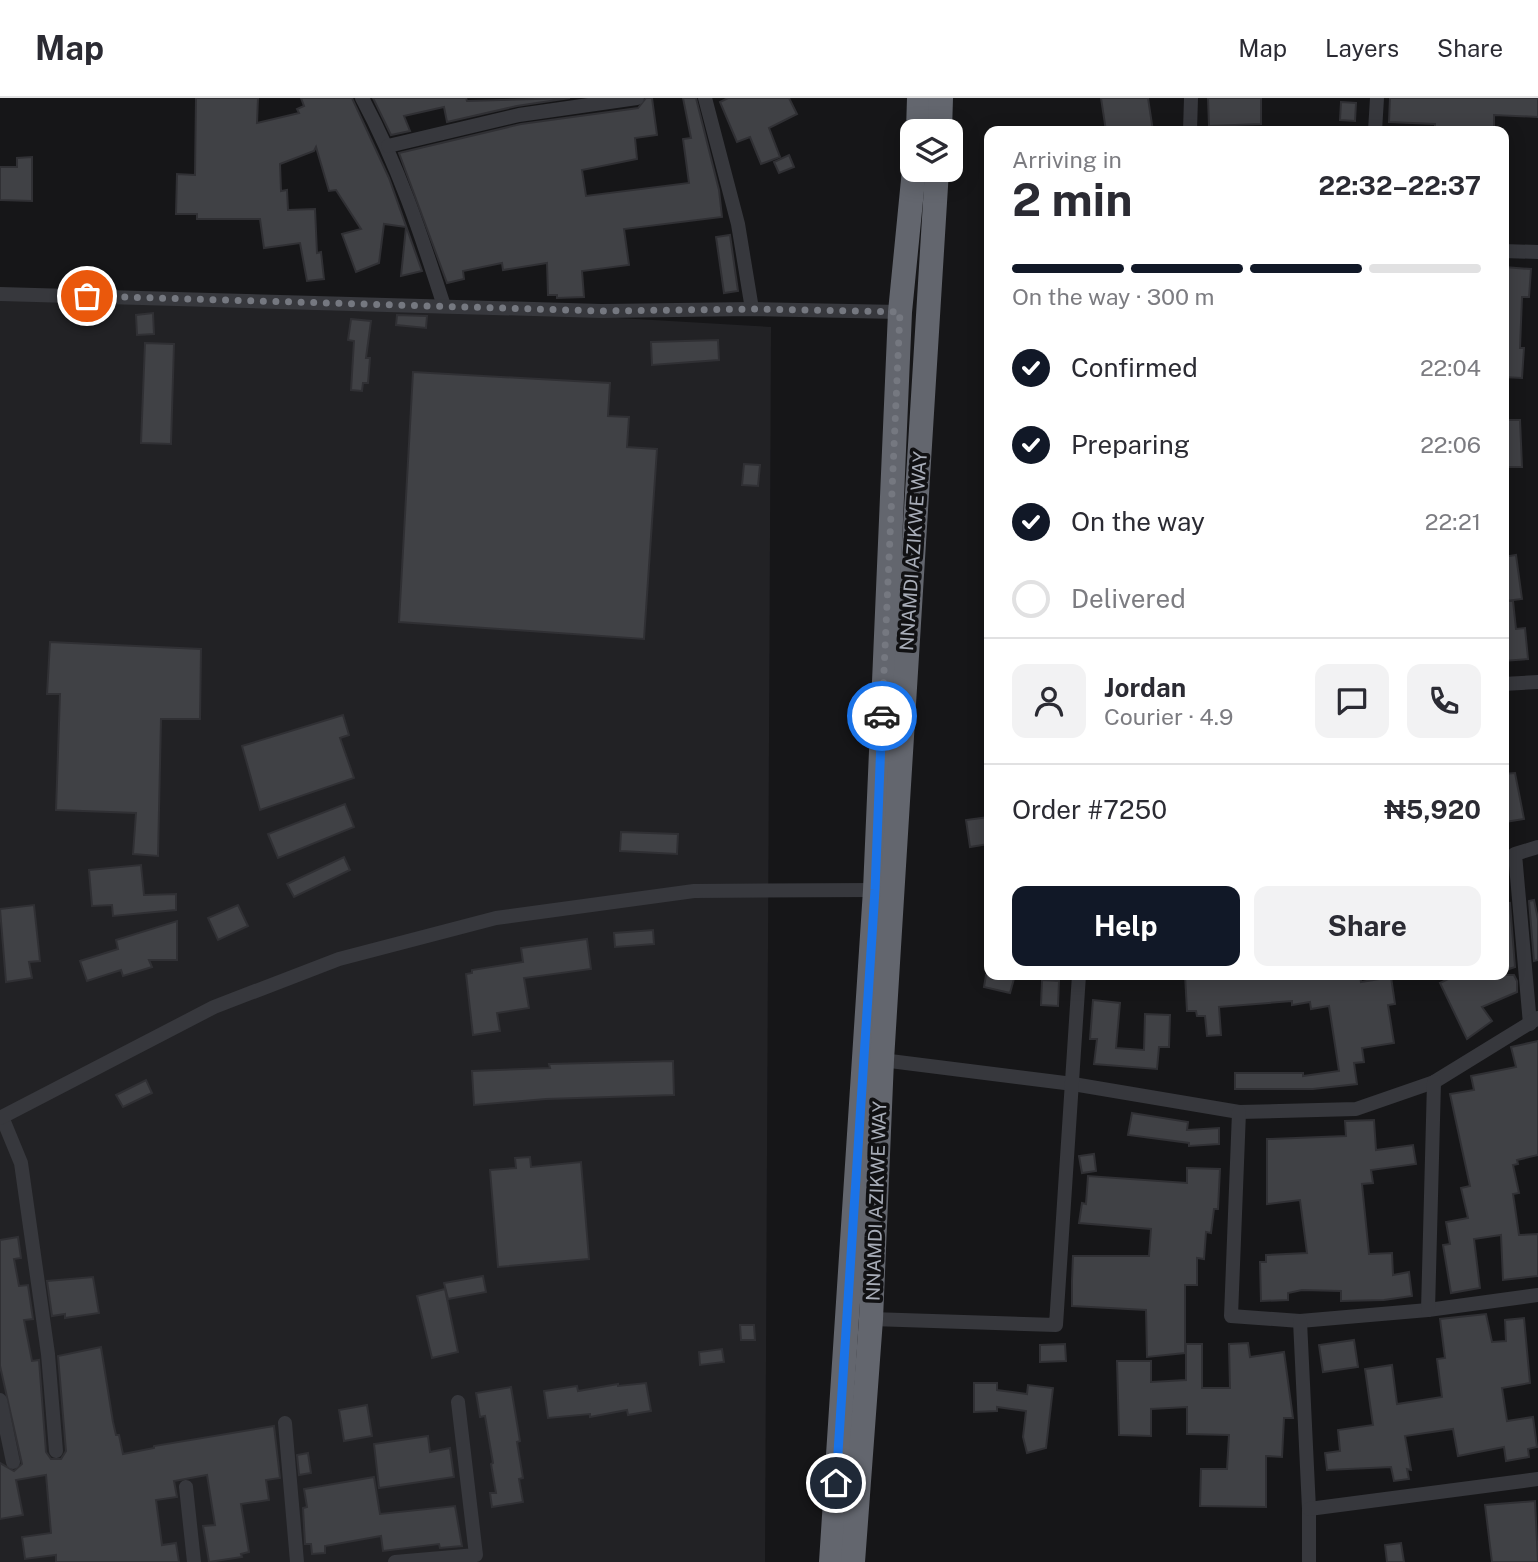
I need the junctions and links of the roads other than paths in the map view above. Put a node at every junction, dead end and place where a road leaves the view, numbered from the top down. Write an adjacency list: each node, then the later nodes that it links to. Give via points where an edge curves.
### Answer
1 (362, 98): 12 (street)
2 (637, 98): 12 (street, via 519,115)
3 (919, 98): 8 (highway)
4 (941, 98): 9 (highway)
5 (1191, 98): 10 (street)
6 (1377, 98): 11 (street)
7 (710, 100): 19 (street)
8 (918, 119)
9 (940, 119)
10 (1190, 126)
11 (1375, 126)
12 (388, 146): 18 (street)
13 (913, 182): 20 (highway, NNAMDI AZIKWE WAY)
14 (936, 182): 28 (highway, NNAMDI AZIKWE WAY)
15 (1509, 251): 16 (street)
16 (1538, 252)
17 (0, 294): 18 (street)
18 (444, 306): 19 (street)
19 (752, 309): 20 (street)
20 (900, 312): 25 (highway, NNAMDI AZIKWE WAY)
21 (1538, 682): 22 (street)
22 (1509, 684)
23 (1538, 847): 24 (street)
24 (1509, 855): 27 (street)
25 (875, 890): 32 (street, via 694,891 496,918 338,959 214,1007); 48 (highway, NNAMDI AZIKWE WAY)
26 (1079, 980): 30 (street)
27 (1534, 1021): 29 (street)
28 (881, 1060): 30 (street); 35 (highway, NNAMDI AZIKWE WAY)
29 (1434, 1082): 31 (street, via 1356,1109); 34 (street)
30 (1073, 1084): 31 (street); 35 (street, via 1056,1325)
31 (1239, 1112): 36 (street, via 1231,1316)
32 (1, 1118): 40 (street, via 21,1163 48,1354)
33 (1538, 1296): 34 (street)
34 (1428, 1310): 36 (street)
35 (872, 1319): 49 (highway, NNAMDI AZIKWE WAY)
36 (1300, 1321): 44 (street)
37 (0, 1400): 41 (street)
38 (458, 1402): 47 (street, via 475,1555)
39 (285, 1423): 46 (street)
40 (56, 1451)
41 (13, 1462)
42 (1538, 1479): 44 (street)
43 (186, 1487): 45 (street)
44 (1309, 1509): 50 (street)
45 (194, 1562)
46 (297, 1562)
47 (395, 1562)
48 (831, 1562)
49 (853, 1562)
50 (1309, 1562)

